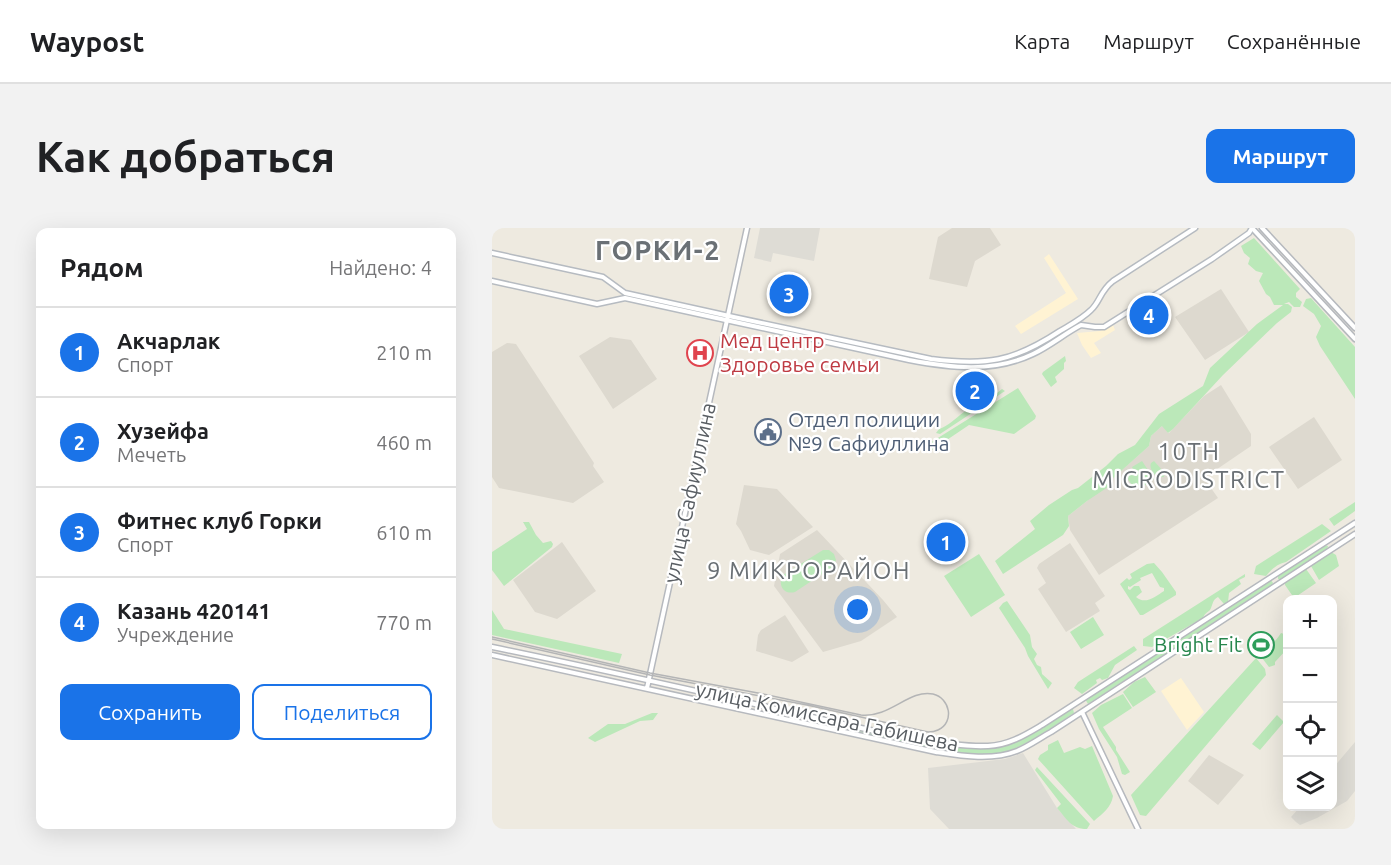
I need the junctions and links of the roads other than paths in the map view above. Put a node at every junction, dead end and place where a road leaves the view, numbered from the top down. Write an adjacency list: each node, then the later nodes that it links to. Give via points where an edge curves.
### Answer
1 (747, 228): 12 (street, улица Сафиуллина)
2 (1195, 228): 11 (street, via 1109,284)
3 (1252, 228): 7 (street); 13 (street, via 1212,259 1104,327)
4 (1262, 228): 5 (street)
5 (1282, 249): 7 (street); 9 (street)
6 (492, 253): 12 (street, via 603,277 625,293)
7 (1277, 254): 10 (street)
8 (492, 280): 12 (street, via 597,304 625,298)
9 (1326, 295): 10 (street); 14 (street)
10 (1319, 300): 15 (street)
11 (1085, 315): 13 (street); 16 (street, via 1031,349 987,362 954,362)
12 (728, 319): 16 (street); 23 (street, улица Сафиуллина)
13 (1080, 325): 16 (street, via 1035,353 993,366 955,368)
14 (1355, 328)
15 (1355, 339)
16 (879, 351)
17 (1355, 523): 19 (street, улица Комиссара Габишева)
18 (1355, 534): 20 (street)
19 (1273, 576): 20 (street); 23 (street, улица Комиссара Габишева, via 1042,725 1001,745 963,746 881,733)
20 (1278, 584): 25 (street)
21 (492, 646): 23 (street, улица Комиссара Габишева)
22 (492, 655): 24 (street)
23 (648, 680): 24 (street, улица Сафиуллина)
24 (647, 688): 25 (street, via 964,756 1015,752)
25 (1082, 712): 26 (street)
26 (1138, 829)

